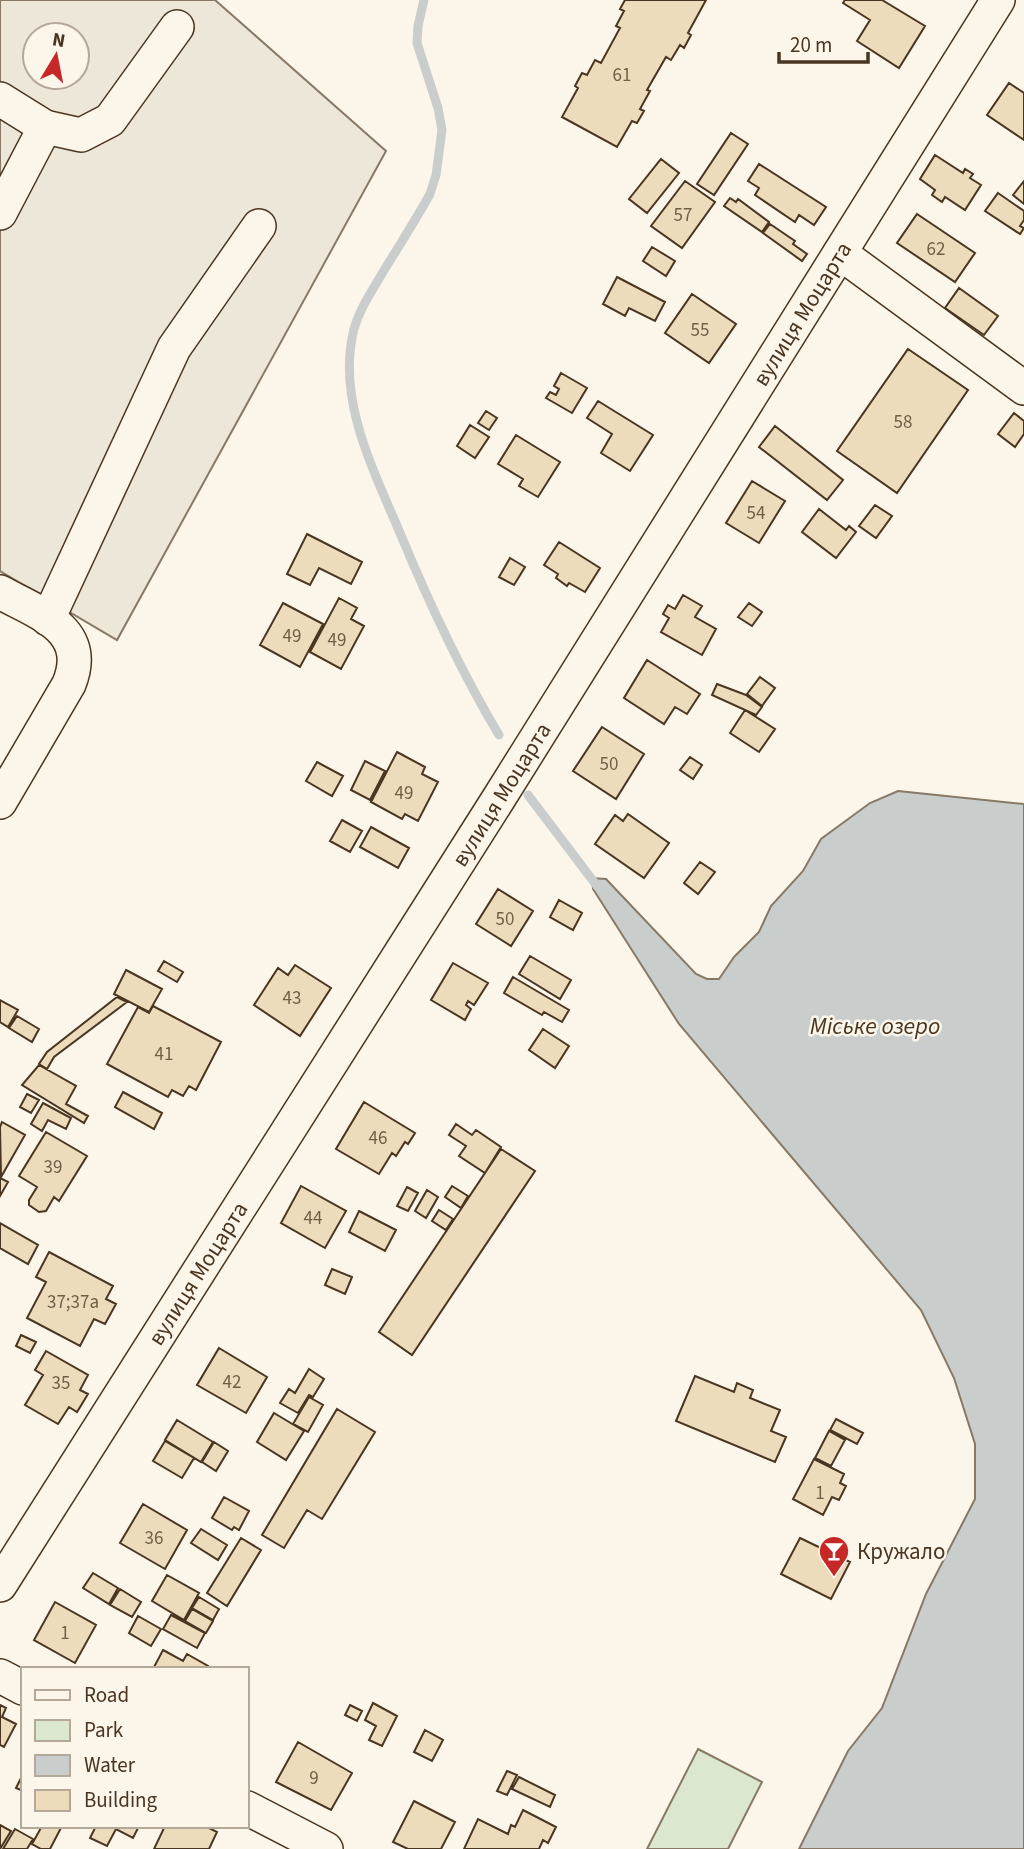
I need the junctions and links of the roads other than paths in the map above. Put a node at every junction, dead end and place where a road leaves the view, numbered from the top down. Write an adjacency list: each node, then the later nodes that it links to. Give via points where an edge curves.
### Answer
1 (998, 0): 7 (street, вулиця Моцарта)
2 (177, 27): 4 (street, via 110,120 81,135)
3 (0, 99): 4 (street)
4 (45, 127): 5 (street)
5 (0, 213)
6 (259, 226): 10 (street, via 174,348)
7 (840, 253): 8 (street); 12 (street, вулиця Моцарта)
8 (1024, 388)
9 (0, 592): 10 (street)
10 (48, 619): 11 (street, via 71,642 74,673)
11 (0, 802)
12 (0, 1584)
13 (0, 1676): 14 (street)
14 (21, 1687)
15 (248, 1809): 16 (street)
16 (326, 1849)

